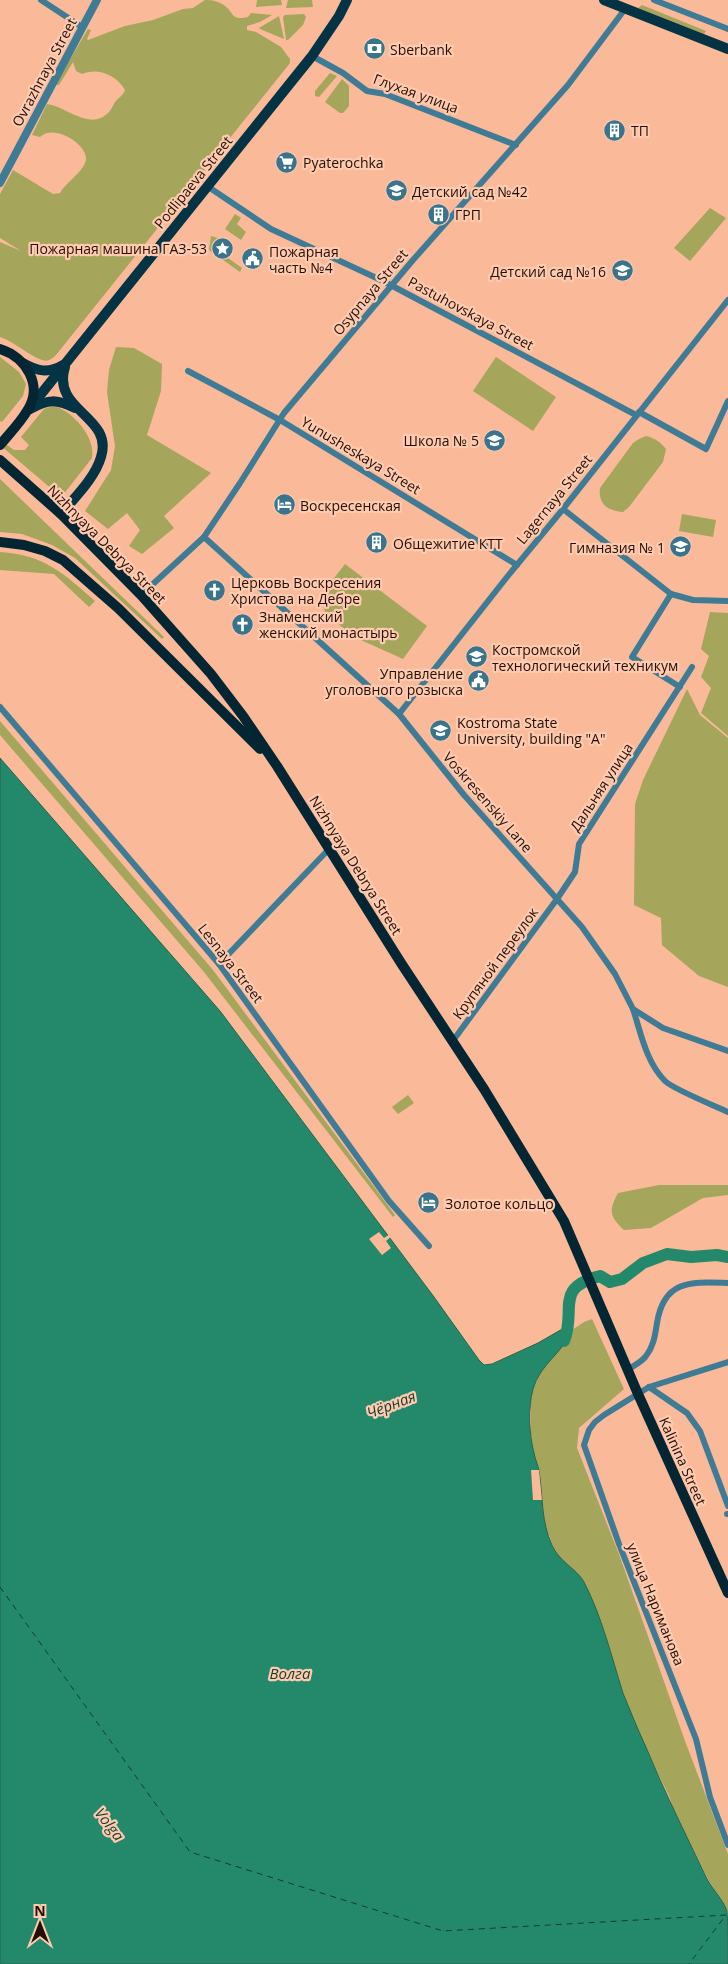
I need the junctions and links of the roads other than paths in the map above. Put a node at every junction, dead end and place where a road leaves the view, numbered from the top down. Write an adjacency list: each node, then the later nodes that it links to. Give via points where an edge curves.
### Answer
1 (41, 0): 9 (street)
2 (97, 0): 9 (street, Ovrazhnaya Street)
3 (347, 0): 8 (main road)
4 (355, 0): 8 (main road)
5 (604, 0): 7 (main road)
6 (654, 0): 10 (street)
7 (625, 9): 11 (main road); 13 (street, Osypnaya Street, via 568,85)
8 (339, 16): 12 (main road, Podlipaeva Street)
9 (82, 27): 14 (street, Ovrazhnaya Street)
10 (728, 29)
11 (728, 49)
12 (312, 56): 13 (street, Глухая улица, via 367,91 385,94); 15 (main road, Podlipaeva Street)
13 (516, 145): 16 (street, Osypnaya Street)
14 (0, 183)
15 (207, 186): 16 (street, Pastuhovskaya Street, via 271,229); 20 (main road, Podlipaeva Street)
16 (392, 286): 25 (street, Pastuhovskaya Street); 26 (street, Osypnaya Street)
17 (728, 300): 25 (street, Lagernaya Street)
18 (0, 349): 19 (highway)
19 (23, 363): 20 (main road, via 45,371); 24 (highway, via 33,381)
20 (66, 364): 23 (main road, via 63,389); 24 (main road, Podlipaeva Street)
21 (188, 371): 26 (street, Yunusheskaya Street)
22 (728, 401): 25 (street, Pastuhovskaya Street, via 706,449)
23 (76, 408): 24 (main road, via 53,400); 30 (main road, via 97,429 102,443 101,457)
24 (28, 410): 27 (highway)
25 (638, 414): 29 (street, Lagernaya Street)
26 (280, 420): 31 (street, Osypnaya Street); 33 (street, Yunusheskaya Street)
27 (0, 445)
28 (0, 460): 30 (highway, Nizhnyaya Debrya Street)
29 (564, 510): 33 (street, Lagernaya Street); 34 (street)
30 (61, 514): 35 (highway, Nizhnyaya Debrya Street)
31 (204, 536): 35 (street, Osypnaya Street); 40 (street, Voskresenskiy Lane)
32 (0, 542): 41 (highway, via 24,545 62,560 118,608)
33 (517, 565): 40 (street, Lagernaya Street)
34 (671, 594): 36 (street, via 693,600); 38 (street, via 632,657)
35 (141, 595): 41 (highway, Nizhnyaya Debrya Street, via 211,674)
36 (728, 601)
37 (692, 667): 38 (street, Дальняя улица)
38 (680, 687): 43 (street, Дальняя улица, via 580,844 575,872)
39 (0, 707): 44 (street, Lesnaya Street)
40 (399, 714): 43 (street, Voskresenskiy Lane, via 464,795)
41 (277, 766): 42 (highway, Nizhnyaya Debrya Street)
42 (329, 849): 44 (street); 46 (highway, Nizhnyaya Debrya Street)
43 (557, 899): 45 (street, via 582,927 615,974); 46 (street, Крупяной переулок)
44 (219, 964): 49 (street, Lesnaya Street, via 389,1201)
45 (633, 1010): 47 (street, via 663,1028); 48 (street, via 648,1054 666,1082)
46 (452, 1042): 51 (highway, Nizhnyaya Debrya Street, via 564,1221)
47 (728, 1052)
48 (728, 1112)
49 (428, 1246)
50 (728, 1283): 53 (street, via 683,1284 663,1300 654,1344 646,1357)
51 (614, 1339): 53 (highway, Kalinina Street)
52 (728, 1362): 54 (street, улица Нариманова)
53 (627, 1370): 55 (highway, Kalinina Street)
54 (649, 1386): 55 (street, улица Нариманова); 56 (street, via 687,1413 700,1431)
55 (638, 1394): 57 (highway, Kalinina Street); 58 (street, улица Нариманова, via 595,1422 584,1445 619,1544 696,1739 710,1797)
56 (728, 1506)
57 (728, 1593)
58 (728, 1845)

